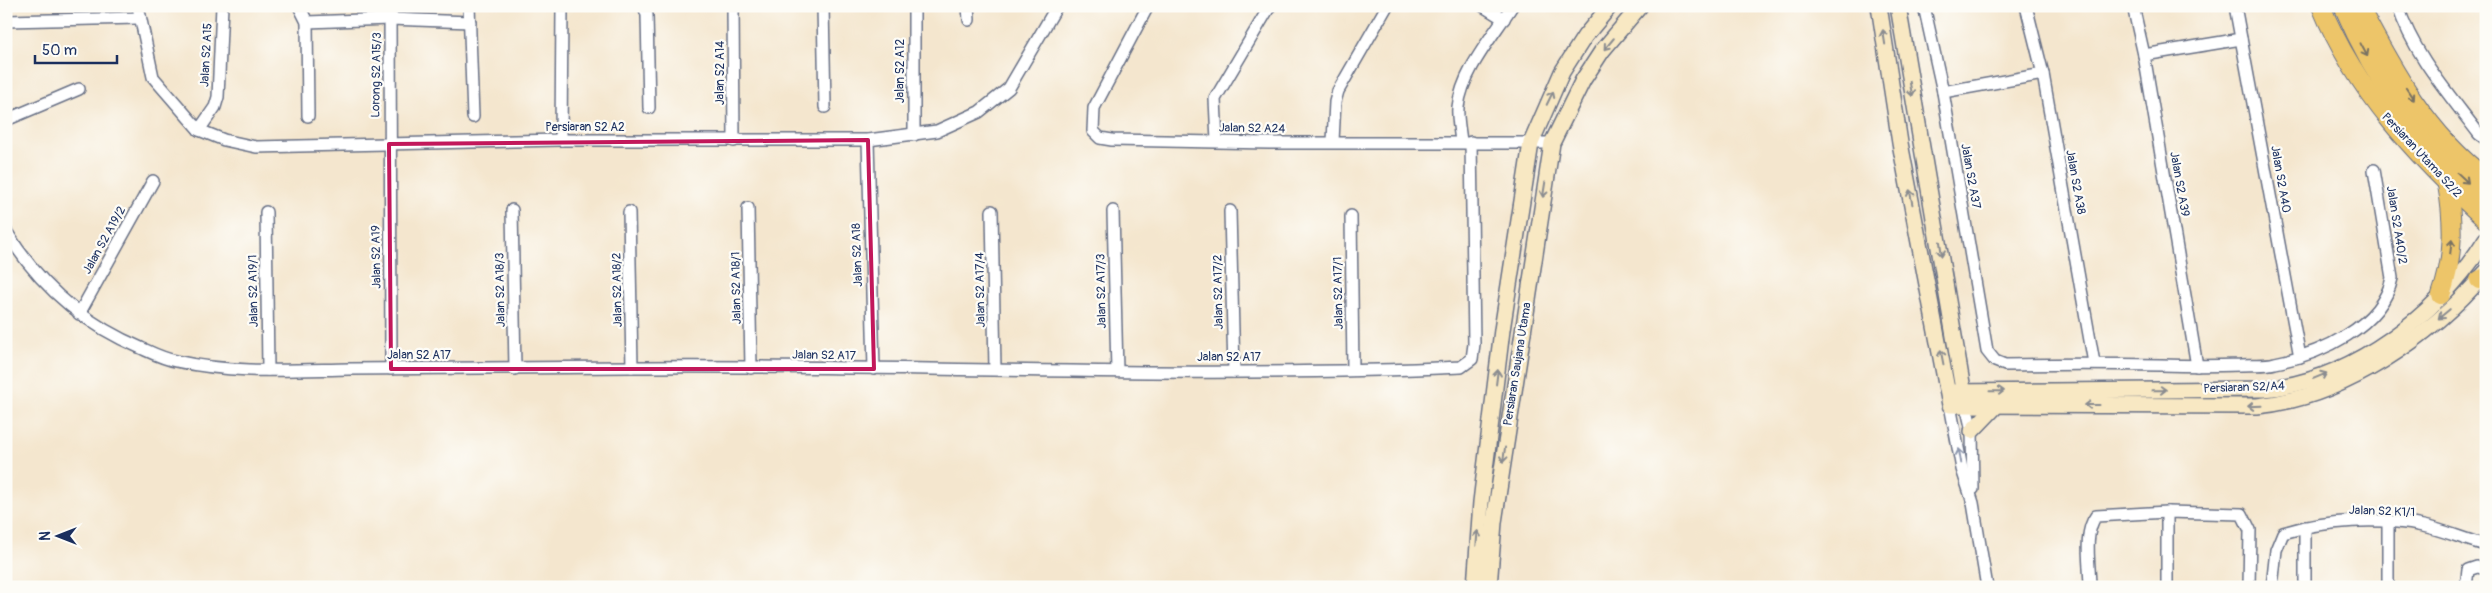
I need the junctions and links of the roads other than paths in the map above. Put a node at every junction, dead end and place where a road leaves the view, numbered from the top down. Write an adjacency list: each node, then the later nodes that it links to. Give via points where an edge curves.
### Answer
1 (222, 6): 46 (street, Jalan S2 A15, via 218,97)
2 (299, 6): 34 (street)
3 (390, 6): 30 (street, Lorong S2 A15/3)
4 (469, 6): 35 (street)
5 (562, 6): 49 (street)
6 (644, 6): 42 (street)
7 (733, 6): 50 (street, Jalan S2 A14)
8 (823, 6): 41 (street)
9 (914, 6): 47 (street, Jalan S2 A12)
10 (968, 6): 32 (street)
11 (1057, 6): 47 (street, Persiaran S2 A2, via 1009,88 979,112 937,131)
12 (1148, 6): 52 (street, Jalan S2 A24, via 1094,108 1093,131 1100,138 1112,140)
13 (1270, 6): 52 (street, via 1215,98)
14 (1387, 6): 53 (street, via 1338,91)
15 (1483, 6): 31 (street)
16 (1512, 6): 31 (street)
17 (1610, 6): 55 (street, Persiaran Saujana Utama, one-way to 17, via 1562,72 1585,36)
18 (1640, 6): 56 (street, Persiaran Saujana Utama, one-way to 56, via 1602,51 1583,80)
19 (1879, 6): 92 (street, one-way to 19, via 1900,143)
20 (1898, 6): 91 (street, one-way to 91)
21 (1924, 6): 40 (street, Jalan S2 A37)
22 (2026, 6): 38 (street, Jalan S2 A38)
23 (2133, 6): 37 (street, Jalan S2 A39)
24 (2235, 6): 36 (street, Jalan S2 A40)
25 (2321, 6): 61 (main road, Persiaran Utama S2/2, via 2338,42 2390,124)
26 (2343, 6): 62 (main road, Persiaran Utama S2/2, one-way to 62, via 2376,72 2421,135)
27 (2359, 6): 59 (main road, one-way to 59, via 2385,57 2413,99 2444,140)
28 (2398, 6): 48 (street, via 2403,24 2433,73)
29 (139, 12): 33 (street); 46 (street, Persiaran S2 A2, via 153,77)
30 (390, 19): 34 (street); 35 (street); 57 (street, Lorong S2 A15/3)
31 (1504, 19): 54 (street, via 1472,67 1462,91 1458,108)
32 (968, 20)
33 (6, 22)
34 (307, 22): 43 (street)
35 (470, 22): 44 (street)
36 (2242, 39): 37 (street); 78 (street, Jalan S2 A40)
37 (2144, 55): 80 (street, Jalan S2 A39)
38 (2043, 74): 40 (street); 79 (street, Jalan S2 A38)
39 (79, 89): 45 (street)
40 (1943, 92): 77 (street, Jalan S2 A37)
41 (825, 107)
42 (649, 108)
43 (308, 116)
44 (473, 117)
45 (6, 120)
46 (199, 130): 57 (street, Persiaran S2 A2, via 256,147)
47 (914, 135): 51 (street, Persiaran S2 A2)
48 (2486, 139)
49 (561, 140): 50 (street, Persiaran S2 A2); 57 (street, Persiaran S2 A2)
50 (734, 140): 51 (street, Persiaran S2 A2)
51 (868, 140): 85 (street, Jalan S2 A18)
52 (1216, 141): 53 (street, Jalan S2 A24)
53 (1333, 141): 54 (street, Jalan S2 A24)
54 (1466, 142): 55 (street, Jalan S2 A24); 87 (street, Jalan S2 A17, via 1474,334 1472,359 1461,367)
55 (1531, 142): 56 (street, Jalan S2 A24); 101 (street, Persiaran Saujana Utama, one-way to 55, via 1481,502 1502,330)
56 (1552, 142): 102 (street, Persiaran Saujana Utama, one-way to 102, via 1495,513)
57 (388, 144): 83 (street, Jalan S2 A19)
58 (2374, 170): 78 (street, Jalan S2 A40/2, via 2392,278 2389,294 2357,328 2330,345)
59 (2486, 178)
60 (154, 180): 76 (street, Jalan S2 A19/2)
61 (2447, 185): 71 (main road, Persiaran Utama S2/2); 75 (main road, one-way to 61, via 2449,270 2453,235)
62 (2486, 198)
63 (748, 208): 82 (street, Jalan S2 A18/1)
64 (512, 210): 84 (street, Jalan S2 A18/3)
65 (1113, 211): 89 (street, Jalan S2 A17/3)
66 (266, 212): 88 (street, Jalan S2 A19/1)
67 (629, 212): 81 (street, Jalan S2 A18/2)
68 (992, 212): 86 (street, Jalan S2 A17/4)
69 (1230, 212): 90 (street, Jalan S2 A17/2)
70 (1351, 216): 87 (street, Jalan S2 A17/1)
71 (2486, 220)
72 (6, 231): 76 (street, Jalan S2 A17, via 48,286)
73 (2486, 239): 75 (street, Persiaran S2/A4)
74 (2484, 276): 93 (street, Persiaran S2/A4, one-way to 93, via 2447,312 2396,353 2365,371 2284,404)
75 (2441, 294): 91 (street, Persiaran S2/A4, one-way to 75, via 2283,388 2366,354 2409,324)
76 (78, 314): 88 (street, Jalan S2 A17, via 114,336 172,361 224,369)
77 (1987, 351): 79 (street, Jalan S2 A40/2, via 1995,361 2005,365)
78 (2300, 357): 80 (street, Jalan S2 A40/2, via 2273,364)
79 (2094, 363): 80 (street, Jalan S2 A40/2)
80 (2197, 366)
81 (632, 367): 82 (street, Jalan S2 A17); 84 (street, Jalan S2 A17)
82 (751, 368): 85 (street, Jalan S2 A17)
83 (390, 369): 84 (street, Jalan S2 A17); 88 (street, Jalan S2 A17)
84 (514, 369)
85 (874, 369): 86 (street, Jalan S2 A17)
86 (995, 369): 89 (street, Jalan S2 A17)
87 (1354, 369): 90 (street, Jalan S2 A17)
88 (268, 370)
89 (1117, 371): 90 (street, Jalan S2 A17)
90 (1234, 372)
91 (1965, 398): 92 (street, Persiaran S2/A4); 93 (street, Persiaran S2/A4); 94 (street)
92 (1949, 399): 95 (street, one-way to 92, via 1962,469)
93 (1997, 405): 94 (street)
94 (1972, 431): 95 (street)
95 (1973, 503): 103 (street)
96 (2167, 512): 104 (street, via 2096,516 2089,533); 105 (street); 106 (street, via 2242,514 2250,530)
97 (2388, 522): 98 (street, Jalan S2 K1/1); 99 (street, Jalan S2 K1/1, via 2424,526); 109 (street)
98 (2305, 527): 107 (street, Jalan S2 K1/1, via 2282,533 2276,550); 108 (street)
99 (2486, 545)
100 (2486, 569): 110 (street, via 2468,570)
101 (1475, 587)
102 (1489, 587)
103 (1987, 587)
104 (2090, 587)
105 (2167, 587)
106 (2249, 587)
107 (2272, 587)
108 (2305, 587)
109 (2388, 587)
110 (2466, 587)

